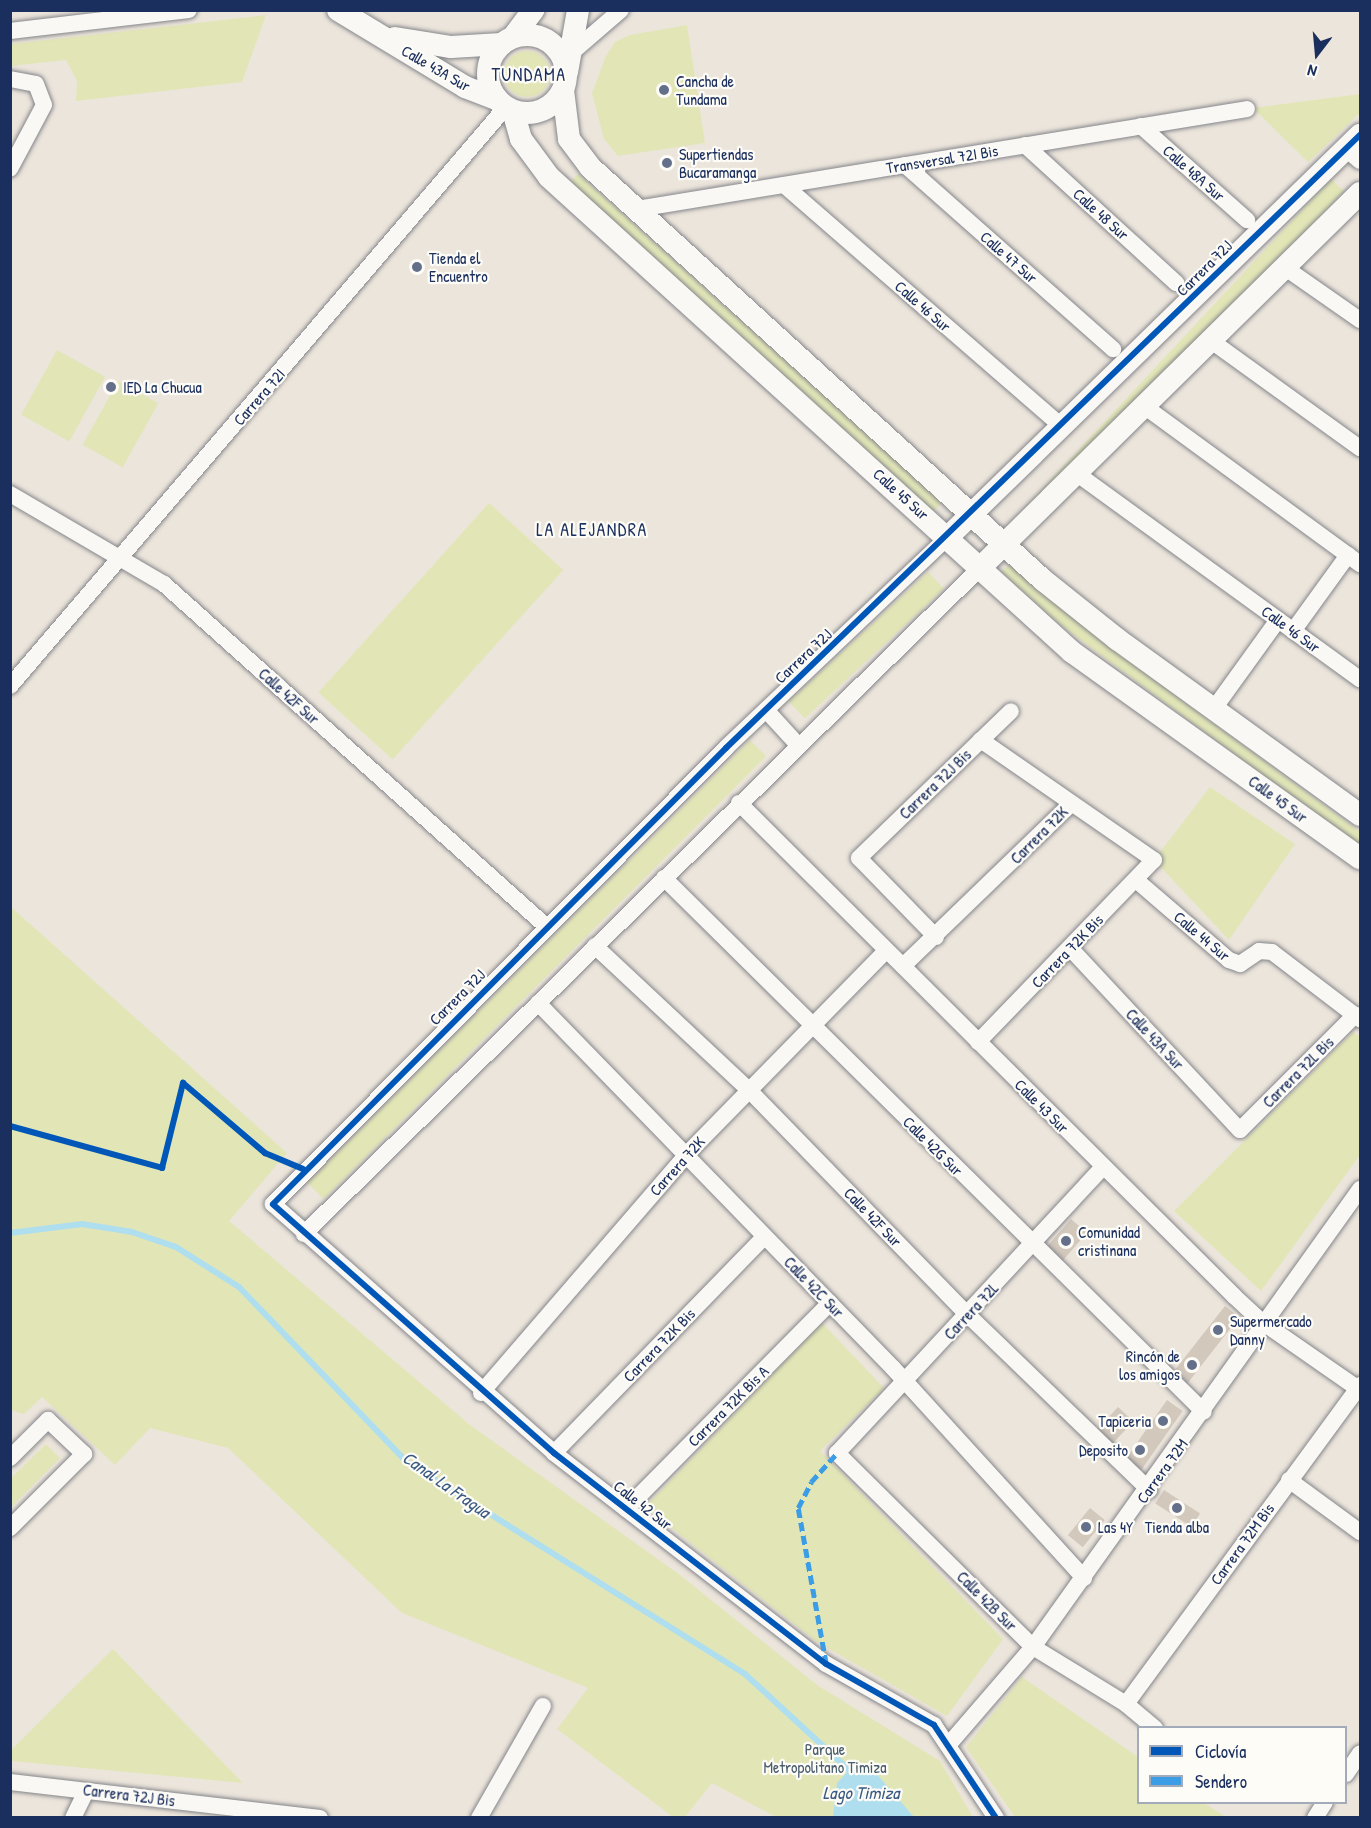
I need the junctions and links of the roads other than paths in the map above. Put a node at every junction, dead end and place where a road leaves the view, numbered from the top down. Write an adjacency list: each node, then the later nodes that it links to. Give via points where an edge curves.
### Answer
1 (189, 10): 6 (street)
2 (338, 10): 8 (street, Calle 43A Sur)
3 (533, 10): 9 (street)
4 (578, 10): 10 (street, Calle 45 Sur)
5 (621, 10): 10 (street)
6 (149, 13): 7 (street)
7 (10, 31)
8 (376, 32): 9 (street, Calle 43A Sur, via 426,45); 12 (street, Calle 43A Sur, via 465,87)
9 (507, 41): 10 (street, via 525,35 550,42 565,64); 12 (street, via 488,70)
10 (566, 74): 12 (street, via 536,112); 21 (street, Calle 45 Sur, via 564,122 578,155)
11 (10, 79): 18 (street, via 27,80 43,94 42,115)
12 (505, 106): 34 (street, Calle 45 Sur, via 521,139 549,177); 36 (street, Carrera 72I)
13 (1247, 109): 14 (street, Transversal 72I Bis)
14 (1141, 126): 15 (street, Transversal 72I Bis); 22 (street, Calle 48A Sur)
15 (1025, 146): 17 (street, Transversal 72I Bis); 24 (street, Calle 48 Sur)
16 (1356, 148): 29 (street, Carrera 72J)
17 (905, 165): 19 (street, Transversal 72I Bis); 27 (street, Calle 47 Sur)
18 (10, 169)
19 (784, 185): 21 (street, Transversal 72I Bis); 29 (street, Calle 46 Sur)
20 (1360, 193): 23 (street)
21 (637, 209): 33 (street, Calle 45 Sur)
22 (1247, 220)
23 (1284, 267): 25 (street); 26 (street)
24 (1176, 283)
25 (1360, 320)
26 (1210, 340): 28 (street); 30 (street)
27 (1113, 349)
28 (1144, 406): 31 (street); 37 (street)
29 (1062, 427): 33 (street, Carrera 72J)
30 (1360, 448)
31 (1076, 473): 35 (street); 39 (street, Calle 46 Sur)
32 (10, 494): 36 (street, Calle 42F Sur)
33 (973, 514): 34 (street, Carrera 72J); 35 (street, Calle 45 Sur)
34 (948, 537): 38 (street, Calle 45 Sur); 43 (street, Carrera 72J)
35 (1005, 543): 38 (street); 44 (street, Calle 45 Sur, via 1084,614)
36 (121, 558): 42 (street, Carrera 72I); 54 (street, Calle 42F Sur, via 180,598)
37 (1354, 560): 40 (street)
38 (980, 568): 47 (street); 51 (street, Calle 45 Sur, via 1072,652)
39 (1278, 620): 40 (street, Calle 46 Sur); 44 (street)
40 (1293, 631): 41 (street, Calle 46 Sur)
41 (1360, 679)
42 (10, 686)
43 (766, 710): 47 (street); 54 (street, Carrera 72J)
44 (1213, 710): 50 (street, Calle 45 Sur)
45 (1011, 711): 46 (street, Carrera 72J Bis)
46 (981, 740): 49 (street); 55 (street, Carrera 72J Bis, via 859,858)
47 (798, 745): 48 (street)
48 (739, 803): 52 (street); 58 (street, Calle 43 Sur)
49 (1071, 804): 53 (street, Carrera 72K Bis, via 1154,860); 55 (street, Carrera 72K)
50 (1360, 815)
51 (1360, 858)
52 (664, 878): 56 (street); 62 (street, Calle 42G Sur)
53 (1136, 880): 57 (street, Carrera 72K Bis); 61 (street, Calle 44 Sur, via 1229,960 1240,963 1259,951 1272,952)
54 (547, 927): 69 (street, Carrera 72J)
55 (936, 937): 59 (street, Carrera 72K)
56 (595, 946): 60 (street); 64 (street, Calle 42F Sur)
57 (1070, 948): 63 (street, Carrera 72K Bis); 65 (street, Calle 43A Sur)
58 (885, 952): 59 (street, Calle 43 Sur); 62 (street, Carrera 72K)
59 (903, 966): 63 (street, Calle 43 Sur)
60 (538, 1003): 66 (street, Calle 42C Sur, via 669,1141); 70 (street)
61 (1358, 1017): 65 (street, Carrera 72L Bis)
62 (813, 1025): 64 (street, Carrera 72K); 72 (street, Calle 42G Sur)
63 (978, 1042): 67 (street, Calle 43 Sur)
64 (748, 1089): 66 (street, Carrera 72K); 74 (street, Calle 42F Sur)
65 (1240, 1130)
66 (687, 1154): 71 (street, Calle 42C Sur); 78 (street, Carrera 72K)
67 (1103, 1167): 72 (street, Carrera 72L); 75 (street, Calle 43 Sur)
68 (1360, 1189): 75 (street, Carrera 72M)
69 (273, 1204): 70 (street, Calle 42 Sur)
70 (304, 1234): 78 (street, Calle 42 Sur)
71 (764, 1237): 73 (street, Calle 42C Sur); 80 (street, Carrera 72K Bis)
72 (1032, 1245): 74 (street, Carrera 72L); 79 (street, Calle 42G Sur)
73 (830, 1303): 76 (street, Calle 42C Sur); 85 (street, Carrera 72K Bis A)
74 (968, 1315): 76 (street, Carrera 72L); 84 (street, Calle 42F Sur)
75 (1262, 1322): 77 (street, Calle 43 Sur); 79 (street, Carrera 72M)
76 (905, 1382): 81 (street, Carrera 72L); 88 (street, Calle 42C Sur)
77 (1360, 1388): 83 (street, Carrera 72M Bis)
78 (481, 1393): 80 (street, Calle 42 Sur)
79 (1204, 1412): 84 (street, Carrera 72M)
80 (554, 1453): 85 (street, Calle 42 Sur)
81 (837, 1453): 89 (street, Calle 42B Sur)
82 (10, 1458): 86 (street, via 48,1420 84,1454)
83 (1288, 1480): 87 (street); 90 (street, Carrera 72M Bis)
84 (1149, 1490): 88 (street, Carrera 72M)
85 (626, 1509): 93 (street, Calle 42 Sur, via 826,1664 918,1713)
86 (10, 1528)
87 (1360, 1532)
88 (1084, 1578): 89 (street, Carrera 72M)
89 (1033, 1647): 90 (street, Calle 42B Sur); 93 (street, Carrera 72M)
90 (1126, 1704): 92 (street, Calle 42B Sur)
91 (543, 1706): 101 (street)
92 (1153, 1726)
93 (950, 1743): 102 (street, Calle 42 Sur)
94 (1360, 1753): 95 (street)
95 (1347, 1772)
96 (10, 1782): 97 (street, Carrera 72J Bis)
97 (86, 1791): 99 (street); 100 (street, Carrera 72J Bis)
98 (1324, 1804): 103 (street)
99 (73, 1818)
100 (320, 1818)
101 (479, 1818)
102 (996, 1818)
103 (1315, 1818)

